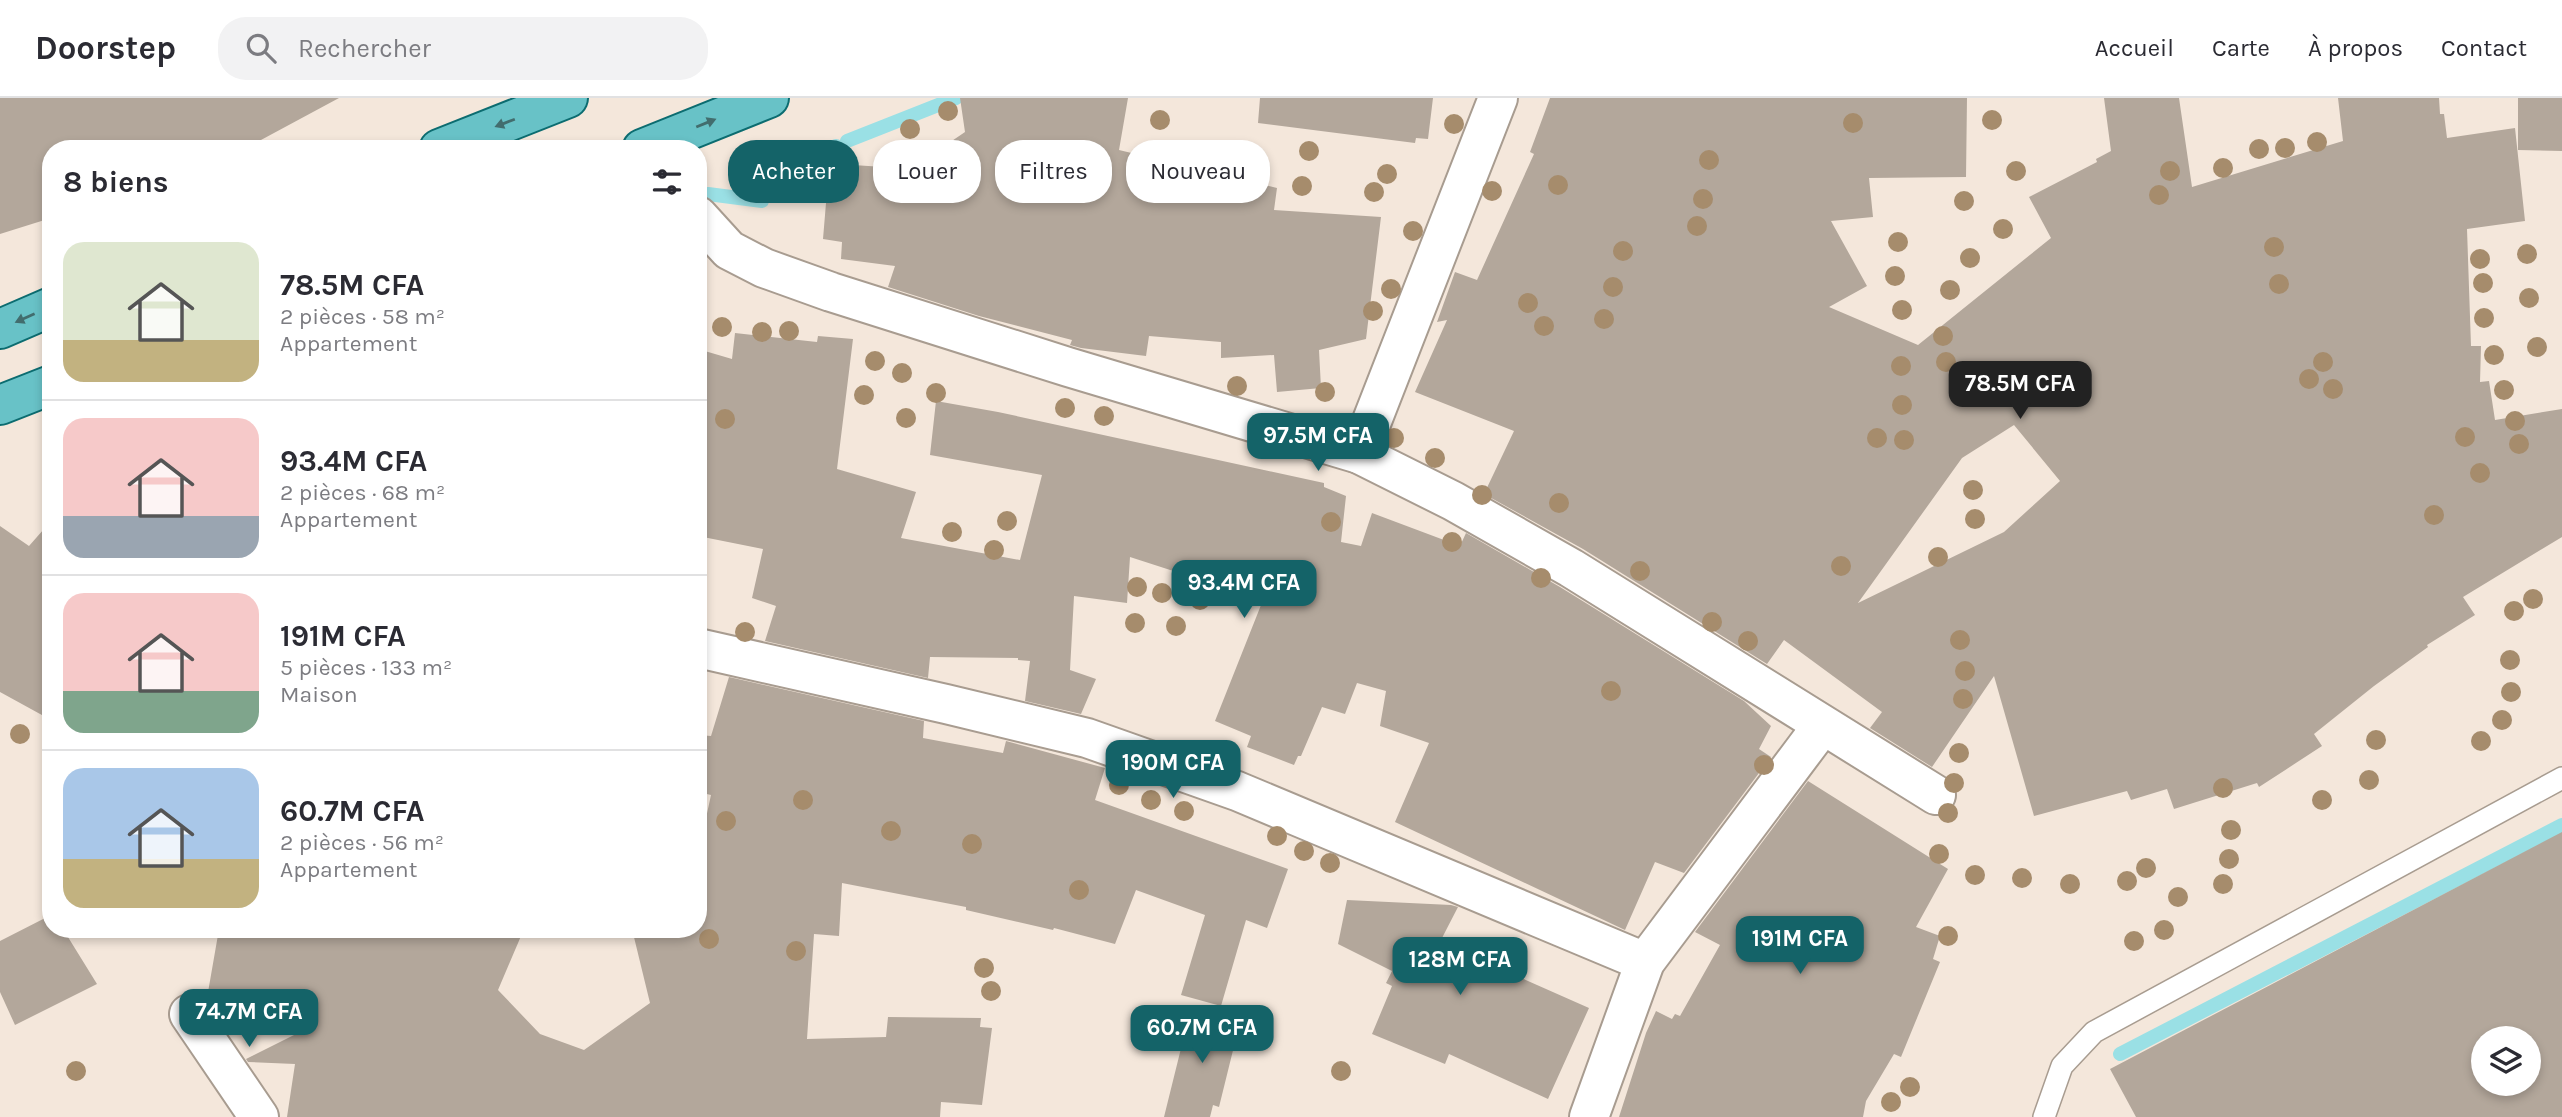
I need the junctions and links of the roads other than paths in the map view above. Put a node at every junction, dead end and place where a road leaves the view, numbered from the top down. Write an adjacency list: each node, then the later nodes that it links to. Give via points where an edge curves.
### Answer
1 (568, 98): 4 (main road, one-way to 4)
2 (769, 98): 5 (main road, one-way to 2)
3 (1498, 98): 11 (street)
4 (462, 140)
5 (670, 140)
6 (707, 226): 11 (street, via 729,250 764,268 1068,367)
7 (42, 311): 8 (main road, one-way to 8)
8 (0, 329)
9 (42, 389): 10 (main road)
10 (0, 405)
11 (1359, 454): 13 (street, via 1570,568)
12 (707, 650): 16 (street, via 1087,738 1237,791)
13 (1822, 726): 15 (street); 16 (street)
14 (2562, 778): 20 (lane, via 2094,1032 2062,1066)
15 (1936, 795)
16 (1645, 962): 19 (street)
17 (189, 1014): 18 (street)
18 (259, 1117)
19 (1588, 1117)
20 (2044, 1117)

